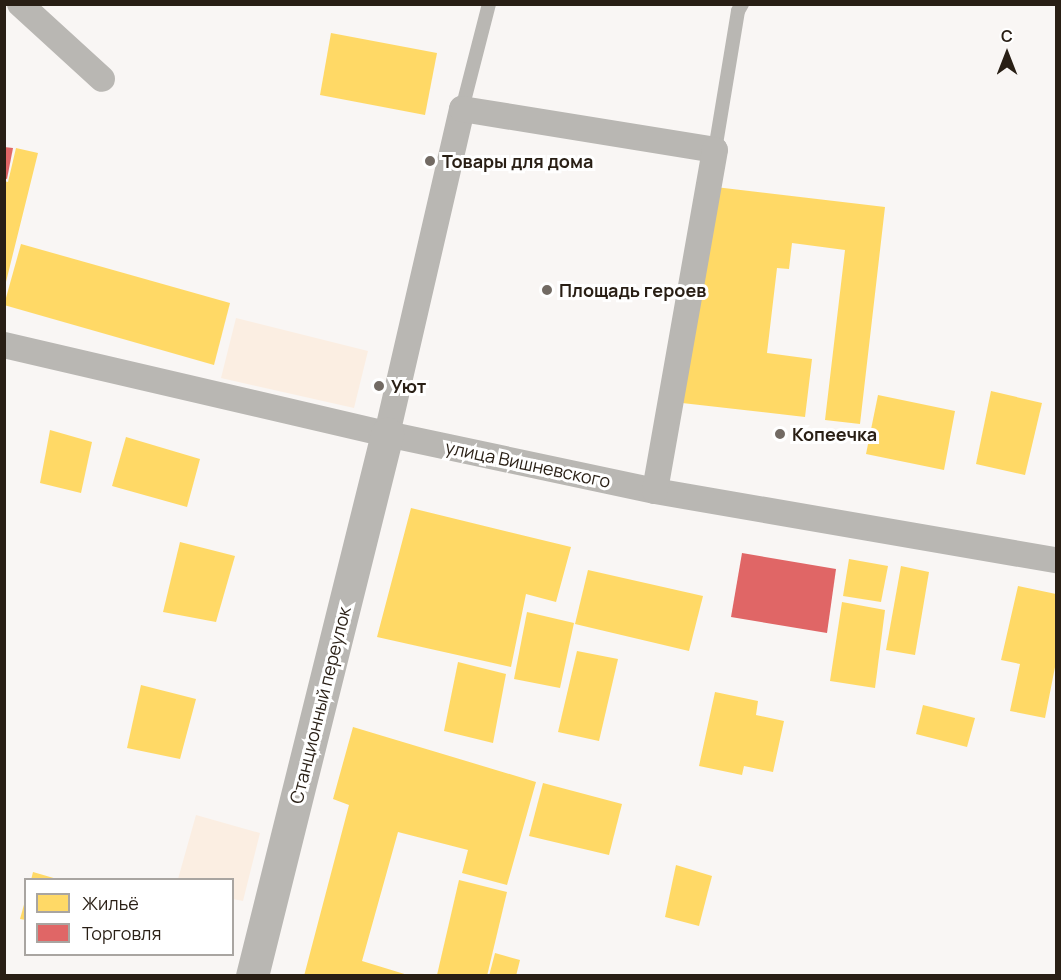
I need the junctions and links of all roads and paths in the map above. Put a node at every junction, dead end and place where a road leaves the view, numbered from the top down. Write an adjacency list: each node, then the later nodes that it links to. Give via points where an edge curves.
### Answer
1 (20, 4): 4 (street)
2 (489, 4): 5 (lane)
3 (742, 4): 6 (lane)
4 (102, 79)
5 (462, 109): 6 (street); 8 (street)
6 (715, 150): 9 (street)
7 (4, 345): 8 (street, улица Вишневского)
8 (387, 434): 9 (street, улица Вишневского); 11 (street, Станционный переулок)
9 (655, 491): 10 (street, улица Вишневского)
10 (1056, 560)
11 (252, 975)

